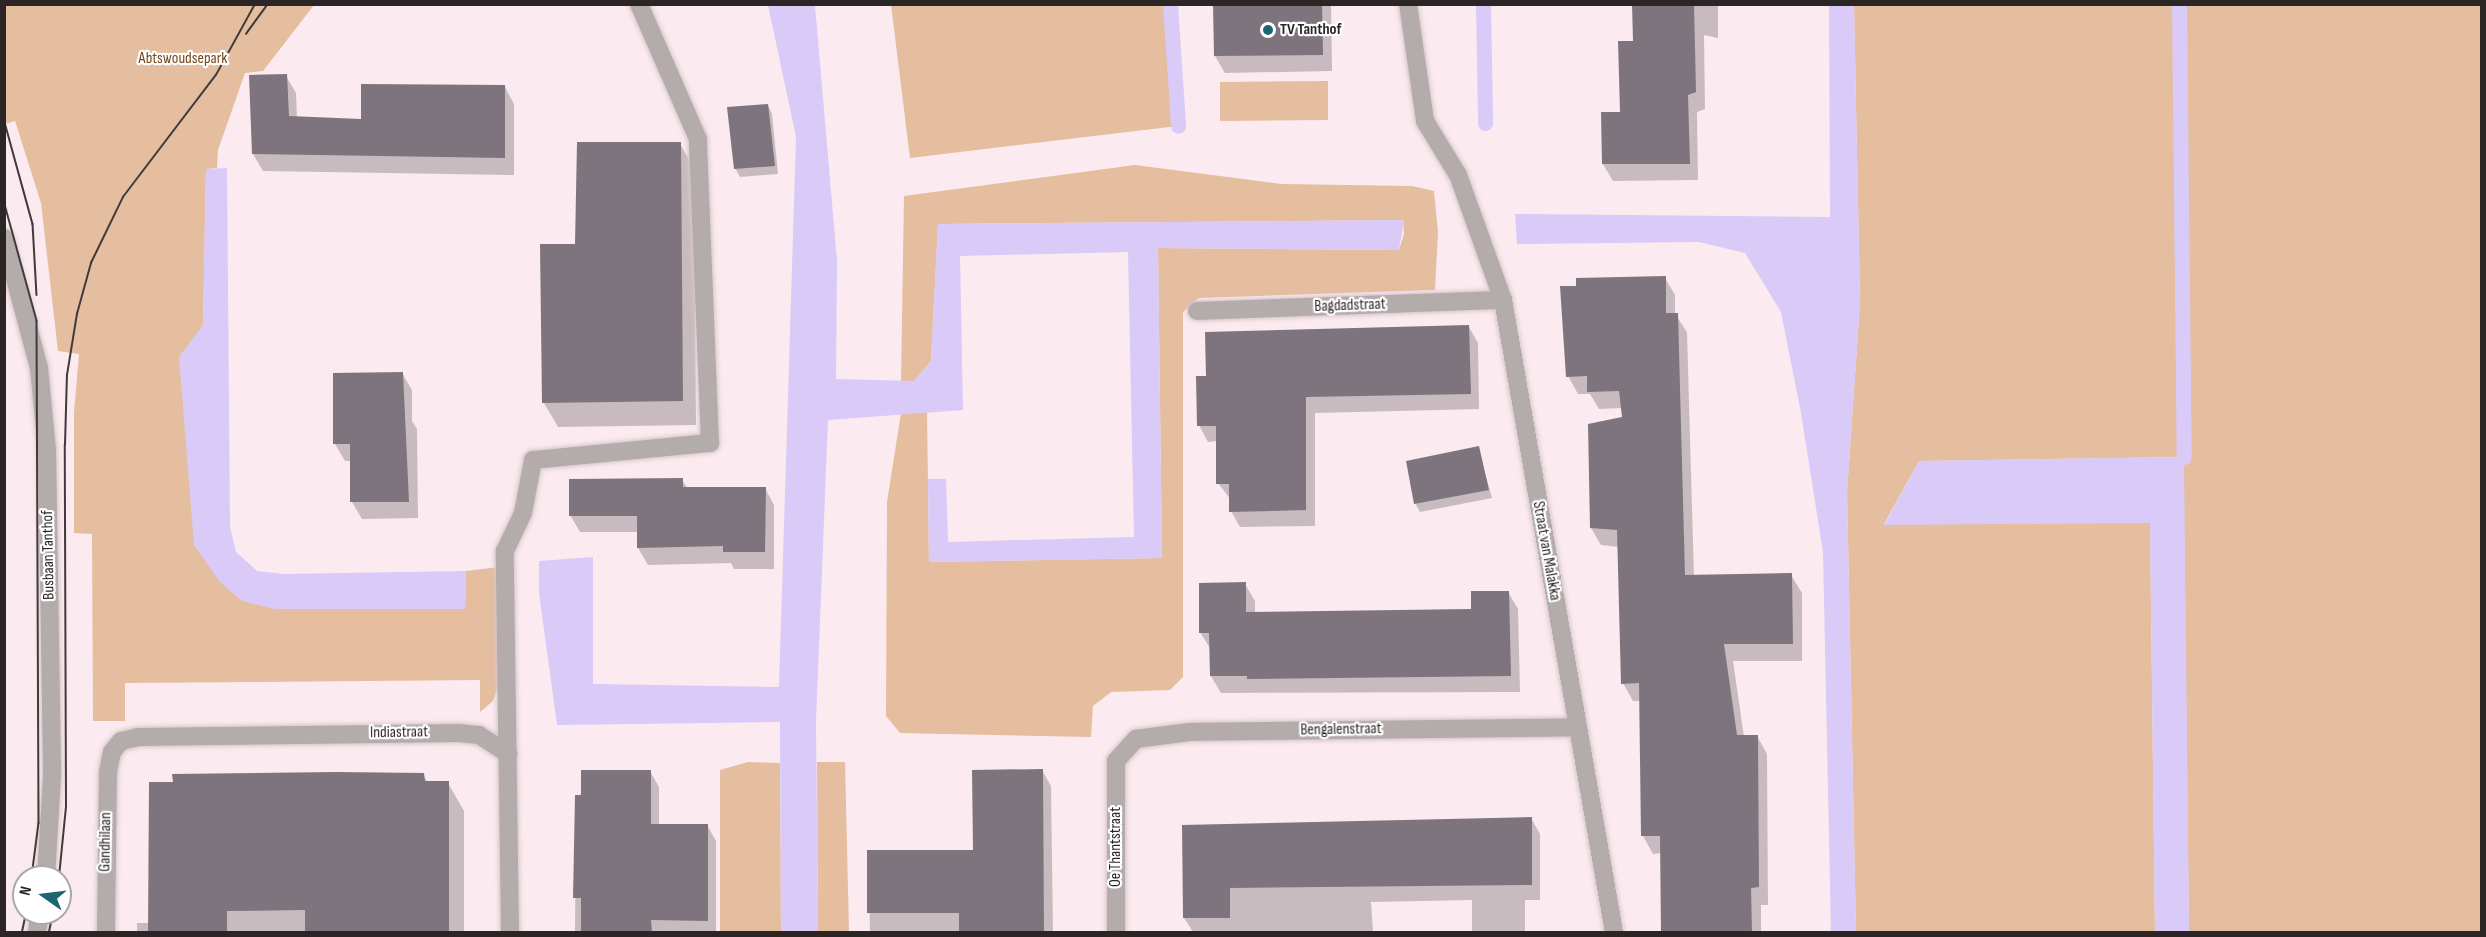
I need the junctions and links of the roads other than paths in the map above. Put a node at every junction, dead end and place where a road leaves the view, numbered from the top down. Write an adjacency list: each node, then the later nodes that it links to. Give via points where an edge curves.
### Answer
1 (639, 4): 8 (street, via 698,139 710,443 533,460 523,513 506,551)
2 (1408, 4): 4 (street, Straat van Malakka, via 1425,121 1458,175)
3 (4, 238): 10 (street, Busbaan Tanthof, via 39,368 47,449 52,776)
4 (1503, 300): 5 (street, Bagdadstraat); 6 (street, Straat van Malakka)
5 (1197, 311)
6 (1576, 727): 9 (street, Bengalenstraat, via 1190,732 1136,740); 14 (street, Straat van Malakka)
7 (112, 752): 8 (street, Indiastraat, via 120,741 138,737 459,732 479,735); 11 (street, Gandhilaan, via 108,772)
8 (508, 754): 12 (street)
9 (1116, 761): 13 (street, Oe Thantstraat)
10 (47, 865)
11 (106, 933)
12 (510, 933)
13 (1116, 933)
14 (1614, 933)

